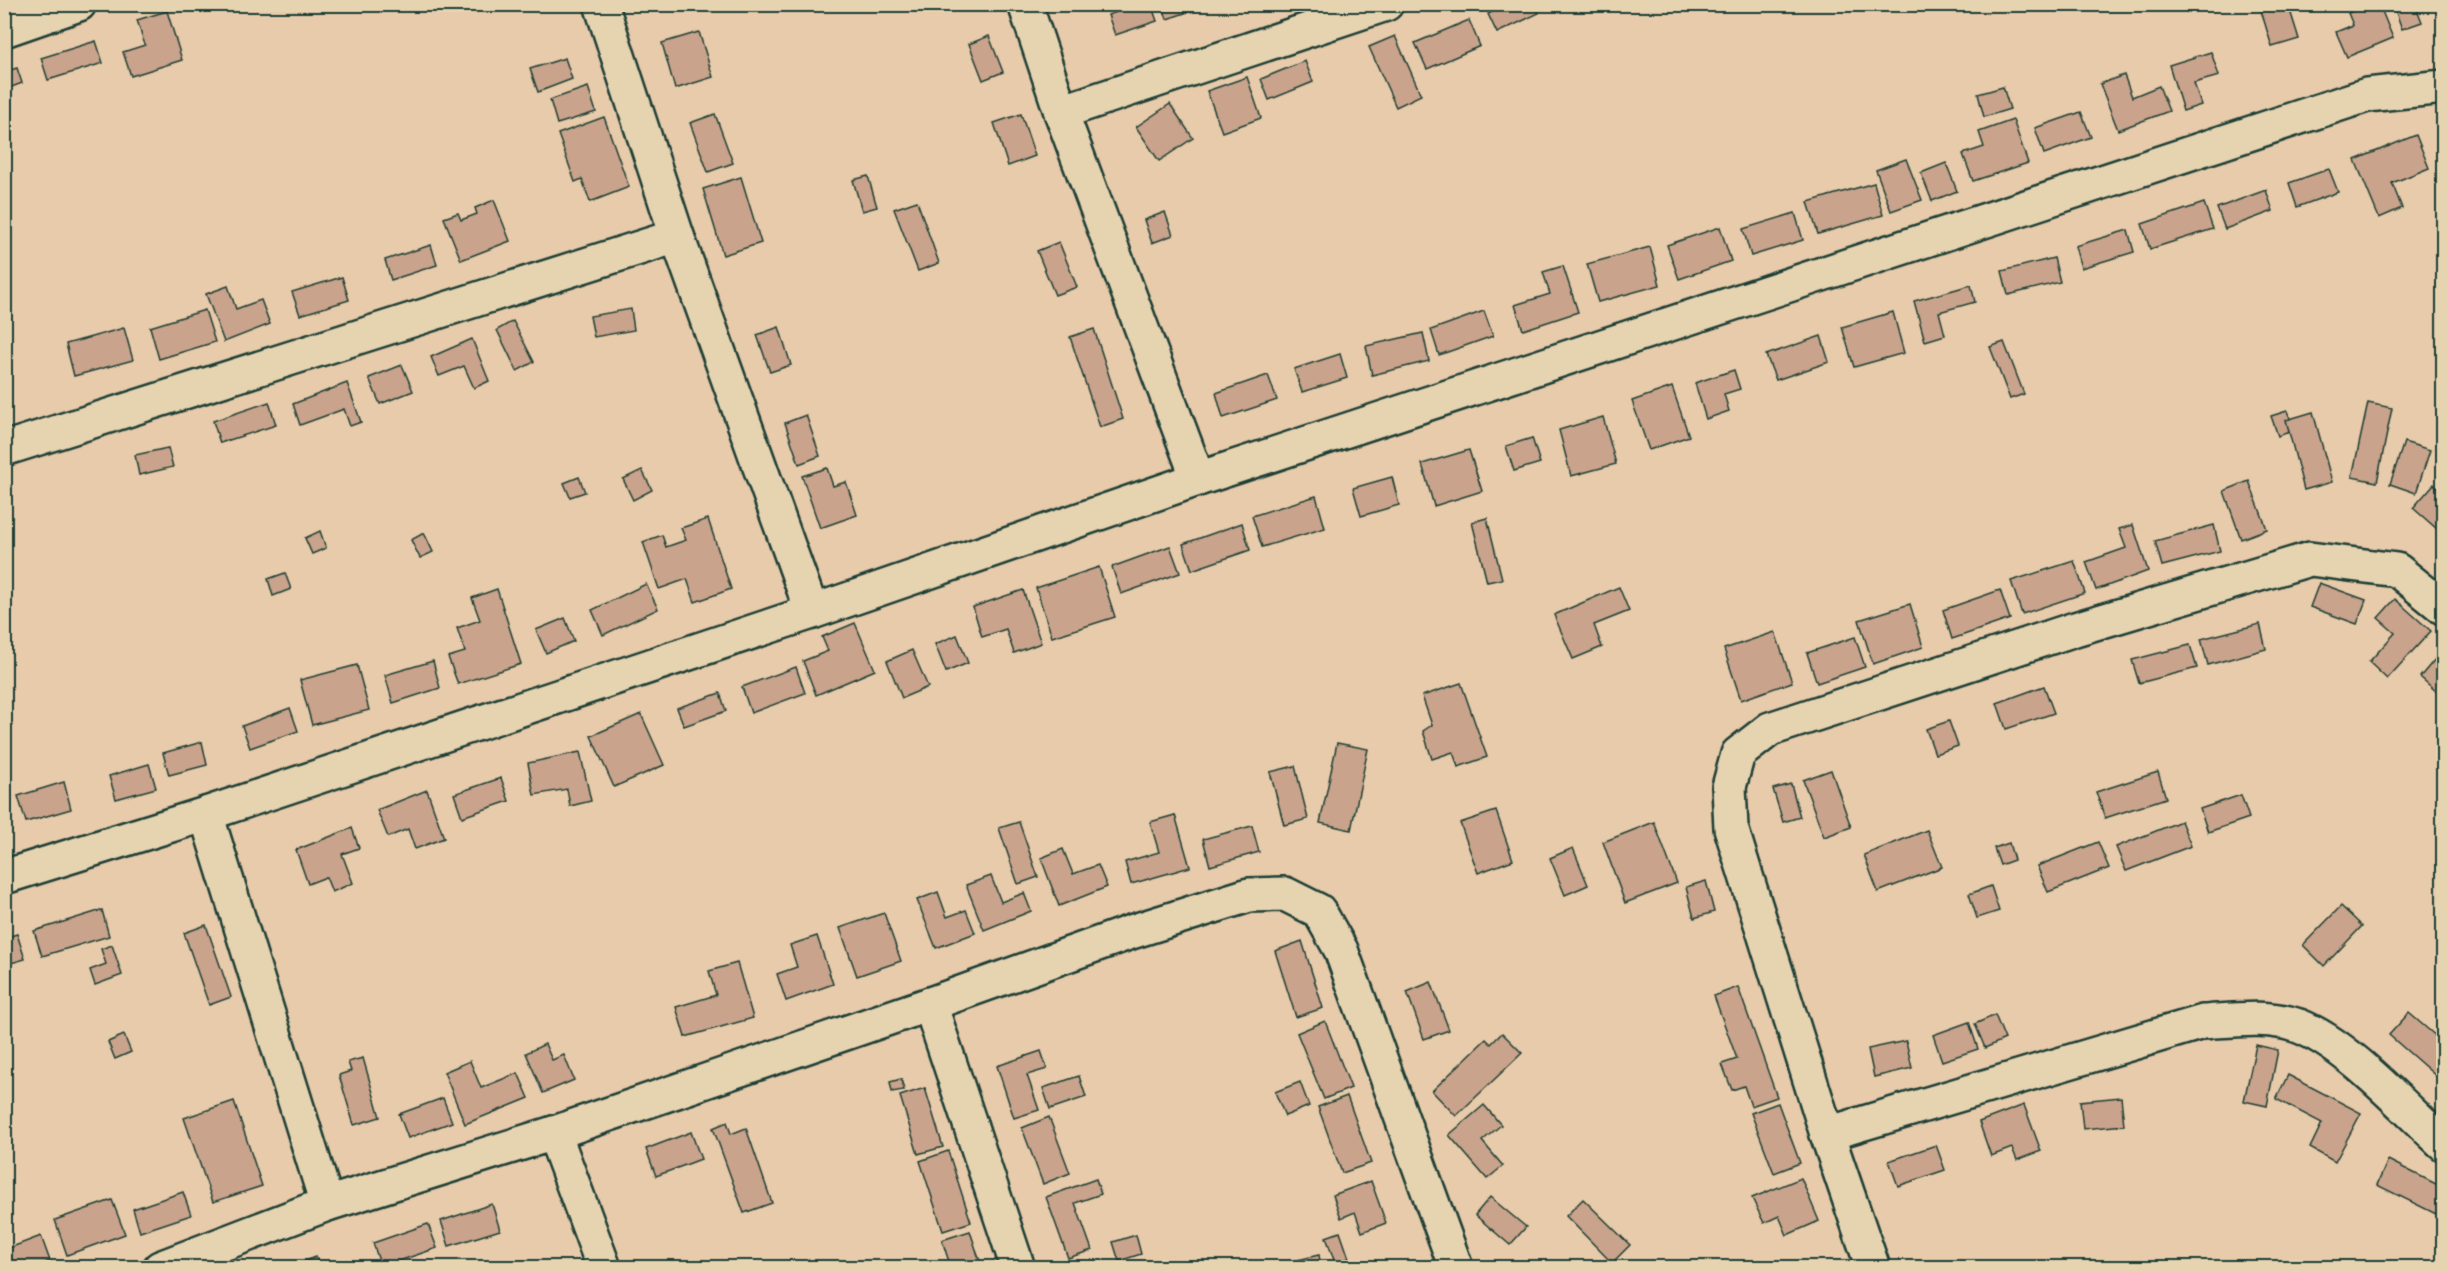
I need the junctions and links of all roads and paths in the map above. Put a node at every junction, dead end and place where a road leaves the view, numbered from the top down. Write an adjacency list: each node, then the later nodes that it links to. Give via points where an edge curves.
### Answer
1 (79, 4): 5 (street)
2 (601, 4): 8 (street)
3 (1025, 4): 7 (street)
4 (1386, 4): 7 (street)
5 (4, 30)
6 (2444, 87): 10 (street, via 2367,95)
7 (1061, 112): 10 (street)
8 (677, 236): 9 (street); 12 (street)
9 (4, 450)
10 (1198, 479): 12 (street)
11 (2444, 608): 17 (street, via 2397,570 2310,559 2075,629 1770,729 1738,754 1729,788 1731,828)
12 (812, 612): 13 (street)
13 (206, 814): 14 (street); 19 (street)
14 (4, 877)
15 (930, 1004): 16 (street); 22 (street); 23 (street, via 1249,894 1285,894 1319,911 1341,950)
16 (554, 1132): 19 (street); 21 (street)
17 (1827, 1134): 18 (street, via 2204,1022 2254,1018 2298,1026 2340,1048); 24 (street)
18 (2444, 1144)
19 (327, 1204): 20 (street)
20 (160, 1268)
21 (604, 1268)
22 (1018, 1268)
23 (1456, 1268)
24 (1873, 1268)

